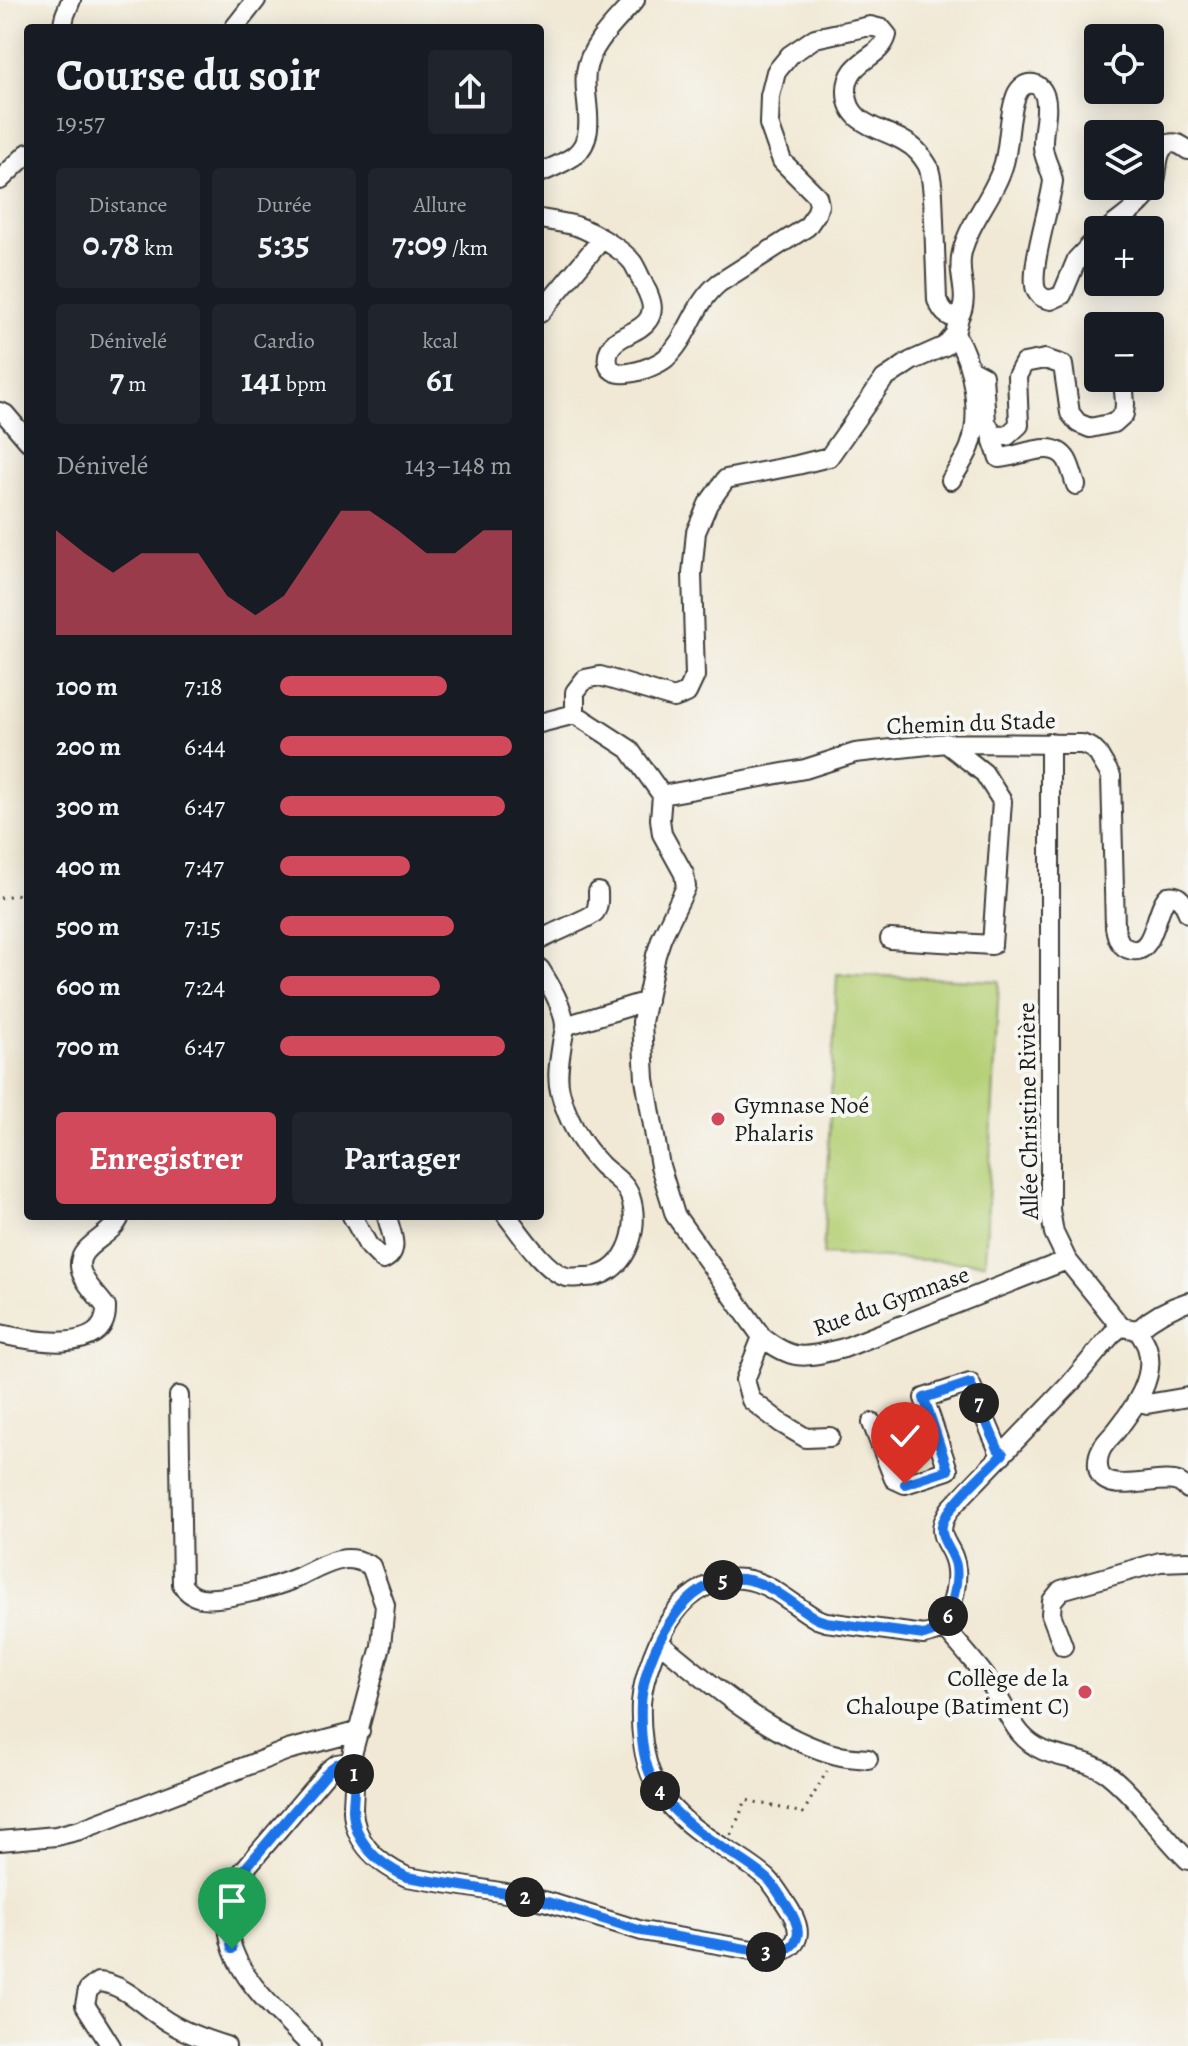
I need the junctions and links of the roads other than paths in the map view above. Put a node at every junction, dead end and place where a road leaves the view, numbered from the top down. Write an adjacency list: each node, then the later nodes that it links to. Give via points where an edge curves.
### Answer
1 (71, 0): 4 (street)
2 (256, 0): 5 (street)
3 (635, 0): 8 (street, via 589,61 585,142 575,156)
4 (63, 24)
5 (237, 24)
6 (1188, 150): 10 (street, via 1179,143 1165,146 1153,186)
7 (24, 157): 9 (street)
8 (544, 171)
9 (0, 180)
10 (1124, 216)
11 (544, 220): 12 (street, via 579,227)
12 (602, 239): 14 (street); 15 (street, via 632,262 652,301 648,320 613,343 608,353 613,371 635,372 662,361 676,348 707,293 807,227 816,214 817,196 782,161 769,124 776,72 815,38 870,26 882,29 885,43 854,68 846,96 853,113 909,144 928,167 937,300)
13 (1084, 252): 15 (street, via 1062,295 1042,298 1035,273 1053,181 1042,149 1046,101 1039,86 1025,84 1014,100 996,184 961,254 965,298)
14 (544, 308)
15 (957, 326): 16 (street); 23 (street, via 945,346 884,379 829,457 726,479 696,532 695,676 687,693 674,698 600,676 585,679 575,692)
16 (970, 369): 19 (street, via 983,376 986,422); 21 (street, via 975,424 970,447)
17 (1124, 392): 19 (street, via 1124,414 1114,423 1090,428 1070,413 1063,365 1045,359 1024,363 1017,376 1019,425 1007,436)
18 (0, 412): 20 (street)
19 (993, 435): 22 (street, via 999,458 1054,449 1066,458)
20 (24, 436)
21 (951, 480)
22 (1076, 485)
23 (575, 714): 24 (street); 27 (street, via 629,749)
24 (544, 722)
25 (946, 743): 26 (street, Chemin du Stade); 27 (street, Chemin du Stade, via 855,753 805,769); 31 (street, via 984,773 1002,801 992,945)
26 (1050, 743): 29 (street, Chemin du Stade, via 1092,748 1111,776 1115,927 1122,946 1145,946 1168,896 1184,902); 39 (street, Allée Christine Rivière, via 1050,1210)
27 (662, 795): 33 (street, via 662,834 686,887 662,937)
28 (598, 892): 30 (street, via 592,917)
29 (1188, 913)
30 (544, 938)
31 (890, 939)
32 (544, 977): 34 (street)
33 (647, 1001): 34 (street); 43 (street, Rue du Gymnase, via 642,1022 645,1079 660,1166 675,1215)
34 (565, 1026): 38 (street, via 559,1088 570,1123 630,1194 632,1235 625,1256 611,1271 565,1277 545,1263)
35 (119, 1220): 42 (street, via 83,1252 80,1265 106,1307 98,1330 60,1343)
36 (354, 1220): 37 (street, via 383,1260 392,1254 394,1244)
37 (388, 1220)
38 (510, 1220)
39 (1067, 1260): 41 (street, Allée Christine Rivière); 43 (street, Rue du Gymnase, via 844,1348 796,1356)
40 (1188, 1302): 41 (street)
41 (1130, 1329): 46 (street, Allée Christine Rivière, via 1147,1345 1150,1364); 49 (street, via 1112,1334)
42 (0, 1334)
43 (762, 1337): 48 (street, via 745,1380 751,1400 806,1438)
44 (179, 1396): 55 (street, via 186,1591 209,1599 251,1594 341,1560 371,1566 385,1605 381,1646)
45 (1188, 1397): 46 (street)
46 (1137, 1401): 50 (street, Allée Christine Rivière, via 1101,1450 1099,1473 1105,1481 1120,1484 1169,1480)
47 (872, 1423): 49 (street, via 894,1479 905,1484 948,1470 924,1398 970,1383)
48 (830, 1437)
49 (1003, 1454): 52 (street, via 942,1521 956,1568)
50 (1188, 1489)
51 (1188, 1561): 54 (street, via 1160,1562 1061,1590 1052,1601 1051,1614)
52 (945, 1628): 53 (street, via 924,1635 826,1622 759,1583 721,1580 695,1593 675,1612); 59 (street, via 988,1680 1021,1734 1048,1753 1092,1764 1108,1774)
53 (659, 1642): 56 (street, via 768,1723 811,1746); 57 (street, via 641,1704 653,1780 679,1816 771,1883 795,1918 797,1940 789,1950 775,1954 642,1931 518,1895 407,1877 365,1847 353,1814 355,1776)
54 (1063, 1646)
55 (360, 1731): 57 (street); 58 (street, via 288,1750 80,1830)
56 (868, 1759)
57 (349, 1766): 62 (street, via 337,1764 329,1770 243,1871 228,1904 232,1949 243,1974)
58 (0, 1841)
59 (1188, 1860)
60 (111, 2046): 61 (street, via 85,2005 88,1990 98,1982 117,1987 185,2031)
61 (226, 2046)
62 (311, 2046)

